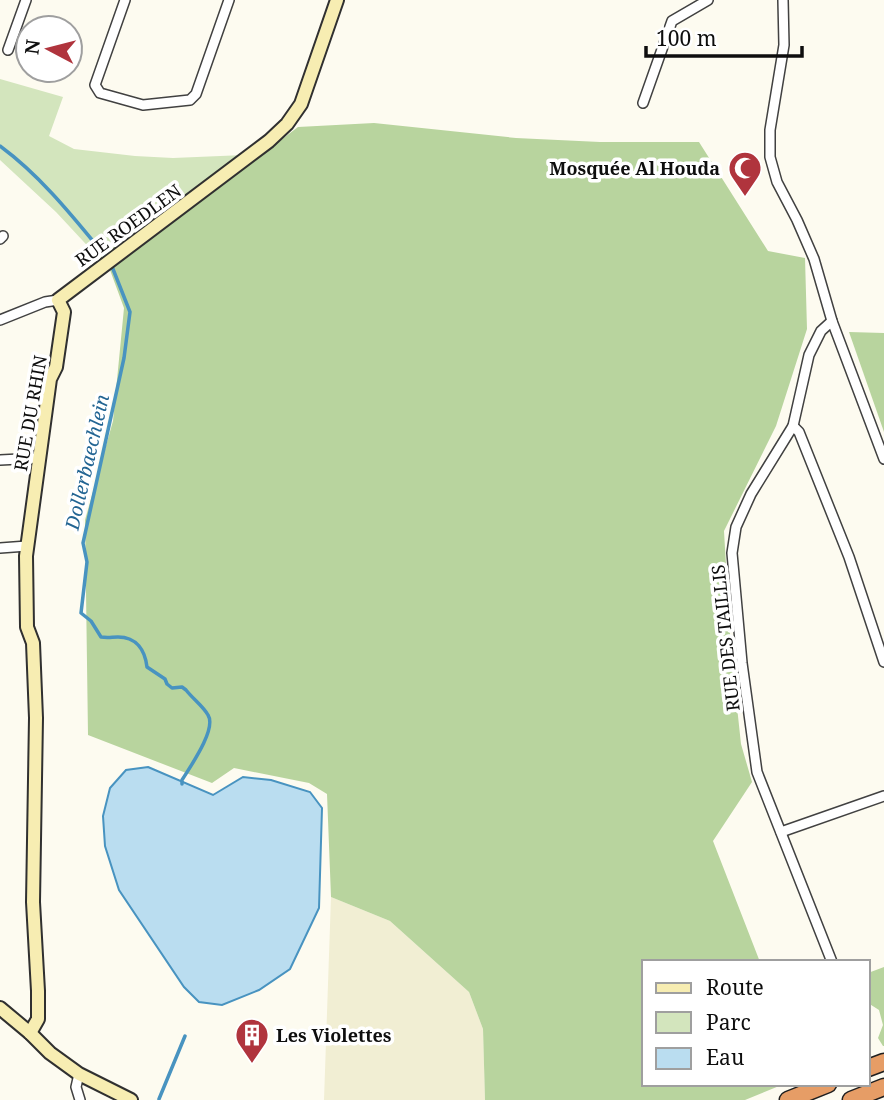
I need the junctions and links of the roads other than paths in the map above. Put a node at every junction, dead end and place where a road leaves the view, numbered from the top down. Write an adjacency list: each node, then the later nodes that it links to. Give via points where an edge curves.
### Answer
1 (26, 0): 7 (street)
2 (125, 0): 3 (street, via 95,85 100,93 143,105 190,100 195,94)
3 (229, 0)
4 (337, 0): 9 (street, RUE ROEDLEN, via 301,104 287,124)
5 (708, 0): 8 (street, via 672,21)
6 (783, 0): 11 (street, via 784,45 770,158 812,253)
7 (8, 50)
8 (643, 103)
9 (58, 300): 10 (street, RUE ROEDLEN); 13 (street, RUE DU RHIN, via 64,312)
10 (0, 320)
11 (832, 321): 12 (street, RUE DES TAILLIS, via 821,331 809,355); 14 (street)
12 (793, 426): 18 (street, via 849,556); 20 (street, RUE DES TAILLIS, via 751,494 736,527 732,553 752,750)
13 (39, 458): 15 (street); 16 (street, RUE DU RHIN)
14 (884, 459)
15 (0, 460)
16 (27, 546): 17 (street); 23 (street, RUE DU RHIN, via 27,627 33,643 36,718 33,902 38,991 38,1019)
17 (0, 548)
18 (884, 662)
19 (884, 796): 20 (street)
20 (781, 832): 21 (street, RUE DES TAILLIS)
21 (831, 960)
22 (0, 1009): 23 (street)
23 (30, 1033): 24 (street)
24 (79, 1074): 27 (street); 28 (street)
25 (823, 1086): 29 (highway)
26 (884, 1087): 30 (highway)
27 (80, 1100)
28 (131, 1100)
29 (788, 1100)
30 (851, 1100)

